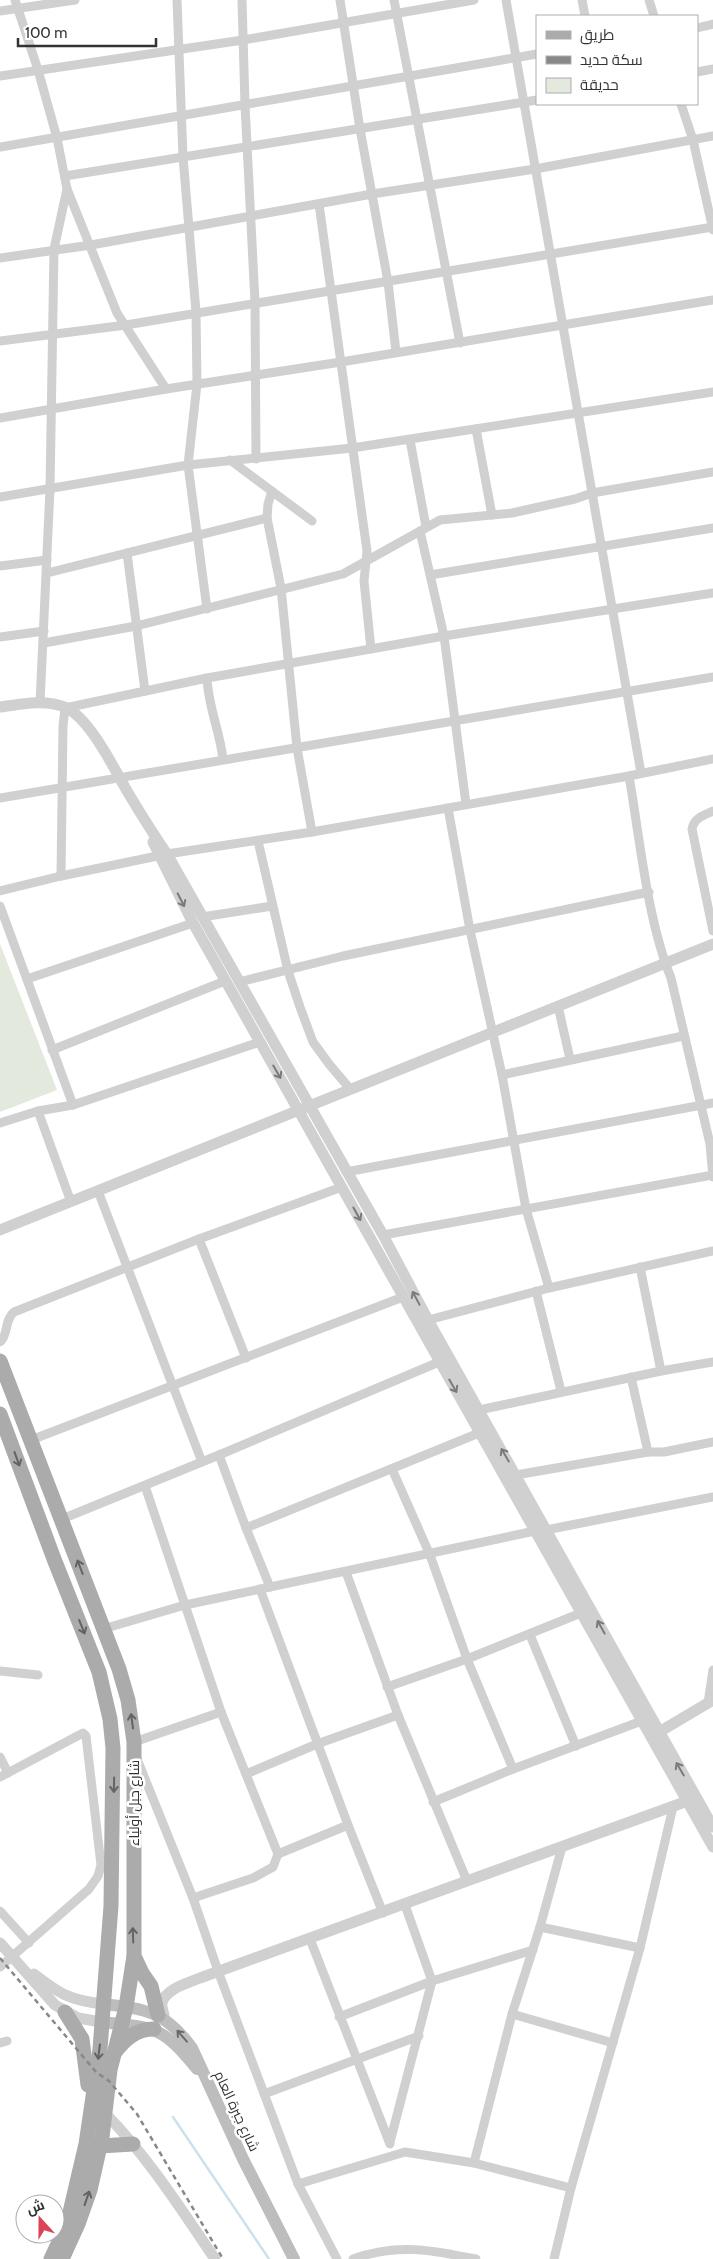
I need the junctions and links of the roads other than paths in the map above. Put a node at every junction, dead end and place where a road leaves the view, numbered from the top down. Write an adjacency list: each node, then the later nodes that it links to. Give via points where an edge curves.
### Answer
1 (75, 0): 10 (street)
2 (177, 0): 19 (street)
3 (242, 0): 18 (street)
4 (340, 0): 15 (street)
5 (394, 0): 12 (street)
6 (474, 0): 12 (street)
7 (506, 0): 21 (street)
8 (582, 0): 13 (street)
9 (649, 0): 14 (street)
10 (17, 4): 11 (street); 23 (street)
11 (0, 11)
12 (397, 14): 15 (street); 25 (street)
13 (585, 15)
14 (654, 15)
15 (344, 23): 18 (street); 27 (street)
16 (713, 24): 17 (street)
17 (698, 28)
18 (243, 40): 19 (street); 30 (street)
19 (178, 49): 23 (street); 32 (street)
20 (536, 54): 21 (street)
21 (516, 58): 25 (street); 29 (street)
22 (713, 69): 24 (street)
23 (38, 70): 26 (street); 36 (street)
24 (698, 72)
25 (410, 75): 27 (street); 33 (street)
26 (0, 76)
27 (353, 85): 30 (street); 34 (street)
28 (536, 100): 29 (street)
29 (524, 102): 33 (street); 41 (street)
30 (245, 105): 32 (street); 39 (street)
31 (682, 105): 37 (street)
32 (182, 117): 36 (street); 40 (street)
33 (417, 118): 34 (street); 43 (street)
34 (360, 129): 39 (street); 45 (street)
35 (713, 136): 37 (street)
36 (57, 138): 38 (street); 42 (street)
37 (693, 140): 41 (street); 49 (street)
38 (0, 147)
39 (248, 147): 40 (street); 47 (street)
40 (183, 158): 42 (street); 48 (street)
41 (535, 169): 43 (street); 52 (street)
42 (65, 176): 44 (street)
43 (430, 184): 45 (street); 54 (street)
44 (68, 189): 50 (street); 51 (street)
45 (372, 194): 46 (street); 55 (street)
46 (318, 204): 47 (street); 56 (street)
47 (250, 216): 48 (street); 58 (street)
48 (190, 226): 50 (street); 59 (street)
49 (713, 228): 52 (street)
50 (91, 245): 51 (street); 60 (street, via 117,313)
51 (54, 250): 53 (street); 62 (street)
52 (550, 253): 54 (street); 61 (street)
53 (0, 258)
54 (448, 271): 55 (street); 64 (street)
55 (388, 282): 56 (street); 65 (street)
56 (330, 290): 58 (street); 66 (street)
57 (713, 300): 61 (street)
58 (255, 302): 59 (street); 67 (street)
59 (196, 312): 60 (street); 68 (street)
60 (126, 324): 62 (street); 69 (street)
61 (564, 325): 64 (street); 72 (street)
62 (51, 333): 63 (street); 71 (street)
63 (0, 341)
64 (460, 343): 65 (street)
65 (396, 352): 66 (street)
66 (341, 362): 67 (street); 76 (street)
67 (255, 376): 68 (street); 78 (street)
68 (197, 384): 69 (street); 79 (street)
69 (166, 389): 71 (street)
70 (713, 392): 72 (street)
71 (50, 409): 73 (street); 81 (street)
72 (579, 414): 74 (street); 83 (street)
73 (0, 418)
74 (476, 429): 75 (street); 85 (street)
75 (410, 440): 76 (street); 89 (street)
76 (352, 448): 78 (street); 94 (street)
77 (230, 460): 78 (street); 79 (street); 82 (street)
78 (256, 460)
79 (188, 465): 81 (street); 90 (street)
80 (713, 472): 83 (street)
81 (50, 489): 84 (street); 93 (street)
82 (272, 491): 86 (street); 87 (street)
83 (592, 493): 85 (street); 91 (street)
84 (0, 497)
85 (492, 515): 89 (street, via 448,518)
86 (267, 518): 90 (street); 98 (street)
87 (312, 521)
88 (713, 528): 91 (street)
89 (423, 529): 94 (street); 97 (street)
90 (196, 536): 92 (street); 100 (street)
91 (602, 546): 97 (street); 101 (street)
92 (127, 553): 96 (street); 102 (street)
93 (47, 560): 95 (street); 96 (street)
94 (367, 562): 98 (street, via 343,574); 107 (street, via 364,581)
95 (0, 566)
96 (47, 573): 103 (street)
97 (430, 575): 104 (street)
98 (280, 588): 100 (street); 108 (street)
99 (713, 593): 101 (street)
100 (207, 609): 102 (street)
101 (612, 610): 104 (street); 111 (street)
102 (136, 626): 106 (street); 112 (street)
103 (44, 631): 105 (street); 106 (street)
104 (444, 636): 107 (street); 116 (street)
105 (0, 637)
106 (44, 643): 113 (street)
107 (371, 649): 108 (street)
108 (289, 664): 110 (street); 117 (street)
109 (713, 677): 111 (street)
110 (207, 678): 112 (street); 119 (street)
111 (626, 691): 116 (street); 120 (street)
112 (145, 692): 115 (street)
113 (40, 703): 114 (street); 115 (street)
114 (0, 707)
115 (65, 708): 122 (street, via 95,737); 123 (street)
116 (455, 719): 117 (street); 125 (street)
117 (298, 748): 119 (street); 128 (street)
118 (713, 758): 120 (street)
119 (223, 760): 122 (street)
120 (641, 773): 121 (street)
121 (629, 776): 125 (street); 133 (street)
122 (119, 778): 123 (street); 130 (street)
123 (62, 788): 124 (street); 131 (street)
124 (0, 798)
125 (466, 804): 126 (street)
126 (448, 808): 128 (street); 137 (street)
127 (713, 811): 138 (street, via 698,818 692,829)
128 (312, 832): 129 (street)
129 (258, 841): 130 (street); 135 (street)
130 (163, 855): 131 (street); 136 (street)
131 (61, 876): 132 (street)
132 (0, 890)
133 (649, 892): 137 (street); 140 (street)
134 (0, 906): 142 (street)
135 (272, 906): 136 (street); 141 (street)
136 (197, 920): 142 (street); 143 (street); 144 (street)
137 (470, 930): 141 (street, via 343,956); 146 (street)
138 (713, 931)
139 (713, 944): 140 (street)
140 (665, 963): 145 (street); 147 (street)
141 (288, 971): 144 (street); 152 (street, via 314,1042)
142 (27, 979): 149 (street)
143 (225, 981): 148 (street); 149 (street)
144 (239, 982): 156 (street)
145 (558, 1006): 146 (street); 150 (street)
146 (493, 1032): 151 (street); 152 (street)
147 (683, 1036): 150 (street); 155 (street)
148 (260, 1042): 154 (street); 156 (street, one-way to 156)
149 (52, 1050): 154 (street)
150 (570, 1059): 151 (street)
151 (502, 1074): 159 (street)
152 (351, 1090): 156 (street)
153 (713, 1103): 155 (street)
154 (73, 1105): 157 (street)
155 (701, 1106): 159 (street); 160 (street)
156 (305, 1109): 161 (street); 163 (street); 164 (street)
157 (38, 1111): 158 (street); 165 (street)
158 (0, 1123)
159 (513, 1140): 161 (street); 166 (street)
160 (711, 1144): 162 (street)
161 (346, 1172): 168 (street)
162 (713, 1176): 166 (street)
163 (342, 1188): 169 (street); 175 (street, one-way to 175)
164 (98, 1191): 165 (street); 171 (street)
165 (71, 1202): 167 (street)
166 (526, 1208): 168 (street); 173 (street)
167 (0, 1230)
168 (382, 1235): 176 (street, one-way to 168)
169 (198, 1239): 171 (street); 178 (street)
170 (713, 1251): 172 (street)
171 (128, 1266): 177 (street, via 14,1312 8,1318 5,1337); 184 (street)
172 (640, 1267): 173 (street); 182 (street)
173 (549, 1288): 174 (street)
174 (536, 1291): 176 (street); 185 (street)
175 (403, 1297): 178 (street); 180 (street)
176 (428, 1320): 186 (street)
177 (0, 1342)
178 (246, 1358): 184 (street)
179 (0, 1361): 189 (main road, شارع جبل أولياء)
180 (439, 1362): 188 (street, one-way to 188); 192 (street)
181 (713, 1362): 182 (street)
182 (661, 1370): 183 (street)
183 (631, 1377): 185 (street); 191 (street)
184 (174, 1385): 189 (street); 193 (street)
185 (561, 1391): 186 (street)
186 (479, 1410): 195 (street, one-way to 186)
187 (0, 1414): 250 (main road, شارع جبل أولياء, one-way to 250, via 99,1672 110,1719 114,1776 112,1862)
188 (479, 1433): 194 (street); 200 (street)
189 (31, 1440): 198 (main road, شارع جبل أولياء)
190 (713, 1442): 191 (street)
191 (648, 1452): 195 (street)
192 (219, 1456): 193 (street); 199 (street)
193 (202, 1462): 196 (street)
194 (392, 1468): 199 (street); 201 (street)
195 (516, 1475): 200 (street)
196 (144, 1486): 198 (street); 205 (street)
197 (713, 1497): 200 (street)
198 (62, 1519): 207 (main road, شارع جبل أولياء, one-way to 198)
199 (246, 1528): 203 (street)
200 (541, 1531): 201 (street); 206 (street); 217 (street, one-way to 200)
201 (430, 1555): 202 (street); 209 (street)
202 (346, 1572): 203 (street); 213 (street)
203 (270, 1587): 204 (street)
204 (260, 1589): 205 (street); 219 (street)
205 (186, 1605): 207 (street); 215 (street)
206 (581, 1613): 208 (street); 217 (street)
207 (103, 1628): 220 (main road, شارع جبل أولياء, one-way to 207, via 128,1700)
208 (530, 1635): 209 (street); 221 (street)
209 (467, 1659): 213 (street); 223 (street)
210 (713, 1670): 214 (street)
211 (0, 1672): 212 (street)
212 (38, 1675)
213 (387, 1687): 216 (street)
214 (711, 1701): 218 (street)
215 (222, 1712): 220 (street); 224 (street)
216 (398, 1715): 219 (street); 227 (street)
217 (646, 1719): 218 (street); 221 (street)
218 (654, 1734): 226 (street)
219 (317, 1744): 224 (street); 229 (street)
220 (134, 1745): 235 (street); 245 (main road, شارع جبل أولياء, one-way to 220)
221 (576, 1746): 223 (street)
222 (0, 1757): 225 (street)
223 (512, 1769): 227 (street)
224 (246, 1774): 233 (street)
225 (4, 1775): 242 (street, via 80,1733 86,1736 101,1865 98,1876 89,1889)
226 (692, 1800): 228 (street); 230 (street); 232 (street)
227 (433, 1802): 234 (street)
228 (673, 1807): 231 (street); 243 (street)
229 (348, 1825): 233 (street); 238 (street)
230 (713, 1827)
231 (562, 1847): 234 (street); 239 (street)
232 (713, 1847)
233 (278, 1854): 235 (street, via 273,1866 253,1878)
234 (466, 1881): 236 (street)
235 (194, 1898): 248 (street)
236 (406, 1905): 238 (street); 249 (street)
237 (0, 1912): 242 (street)
238 (383, 1913): 240 (street)
239 (540, 1927): 243 (street); 244 (street)
240 (310, 1939): 248 (street); 254 (street)
241 (0, 1943): 246 (street)
242 (29, 1944): 246 (street)
243 (640, 1948): 259 (street)
244 (532, 1950): 249 (street); 253 (street)
245 (134, 1956): 251 (main road, شارع جبل أولياء); 255 (main road, via 151,1986)
246 (14, 1959): 247 (street); 250 (street, via 63,1995); 252 (street, via 46,1996)
247 (0, 1967)
248 (218, 1971): 255 (street, via 181,1986 166,1996); 262 (street)
249 (432, 1981): 254 (street); 258 (street)
250 (103, 2004): 251 (main road); 256 (main road, شارع جبل أولياء)
251 (126, 2007): 255 (main road); 257 (main road, شارع جبل أولياء)
252 (65, 2012): 256 (street); 264 (main road, via 82,2039 88,2082)
253 (512, 2014): 259 (street); 269 (street)
254 (339, 2016): 261 (street)
255 (159, 2021): 257 (main road, via 144,2026); 260 (main road, via 133,2034); 275 (main road, شارع جبرة العام, via 204,2079)
256 (101, 2022): 257 (main road); 264 (main road, شارع جبل أولياء, one-way to 264, via 100,2049)
257 (122, 2024): 260 (main road, شارع جبل أولياء)
258 (419, 2036): 261 (street); 265 (street)
259 (613, 2043): 271 (street)
260 (114, 2053): 263 (main road, شارع جبل أولياء)
261 (356, 2059): 262 (street); 265 (street)
262 (264, 2094): 270 (street)
263 (105, 2113): 266 (street); 267 (main road, شارع جبل أولياء)
264 (88, 2120): 273 (main road, شارع جبل أولياء, via 86,2144 68,2225)
265 (390, 2142): 268 (street)
266 (133, 2144): 267 (main road); 272 (street, via 174,2198)
267 (100, 2146): 274 (main road, شارع جبل أولياء, one-way to 267, via 84,2207)
268 (393, 2154): 269 (street, via 417,2152); 270 (street)
269 (474, 2163): 271 (street)
270 (298, 2184): 276 (street)
271 (571, 2188): 279 (street)
272 (211, 2258)
273 (51, 2259)
274 (62, 2259)
275 (294, 2259)
276 (337, 2259)
277 (353, 2259): 278 (street, via 400,2248)
278 (476, 2259)
279 (554, 2259)

